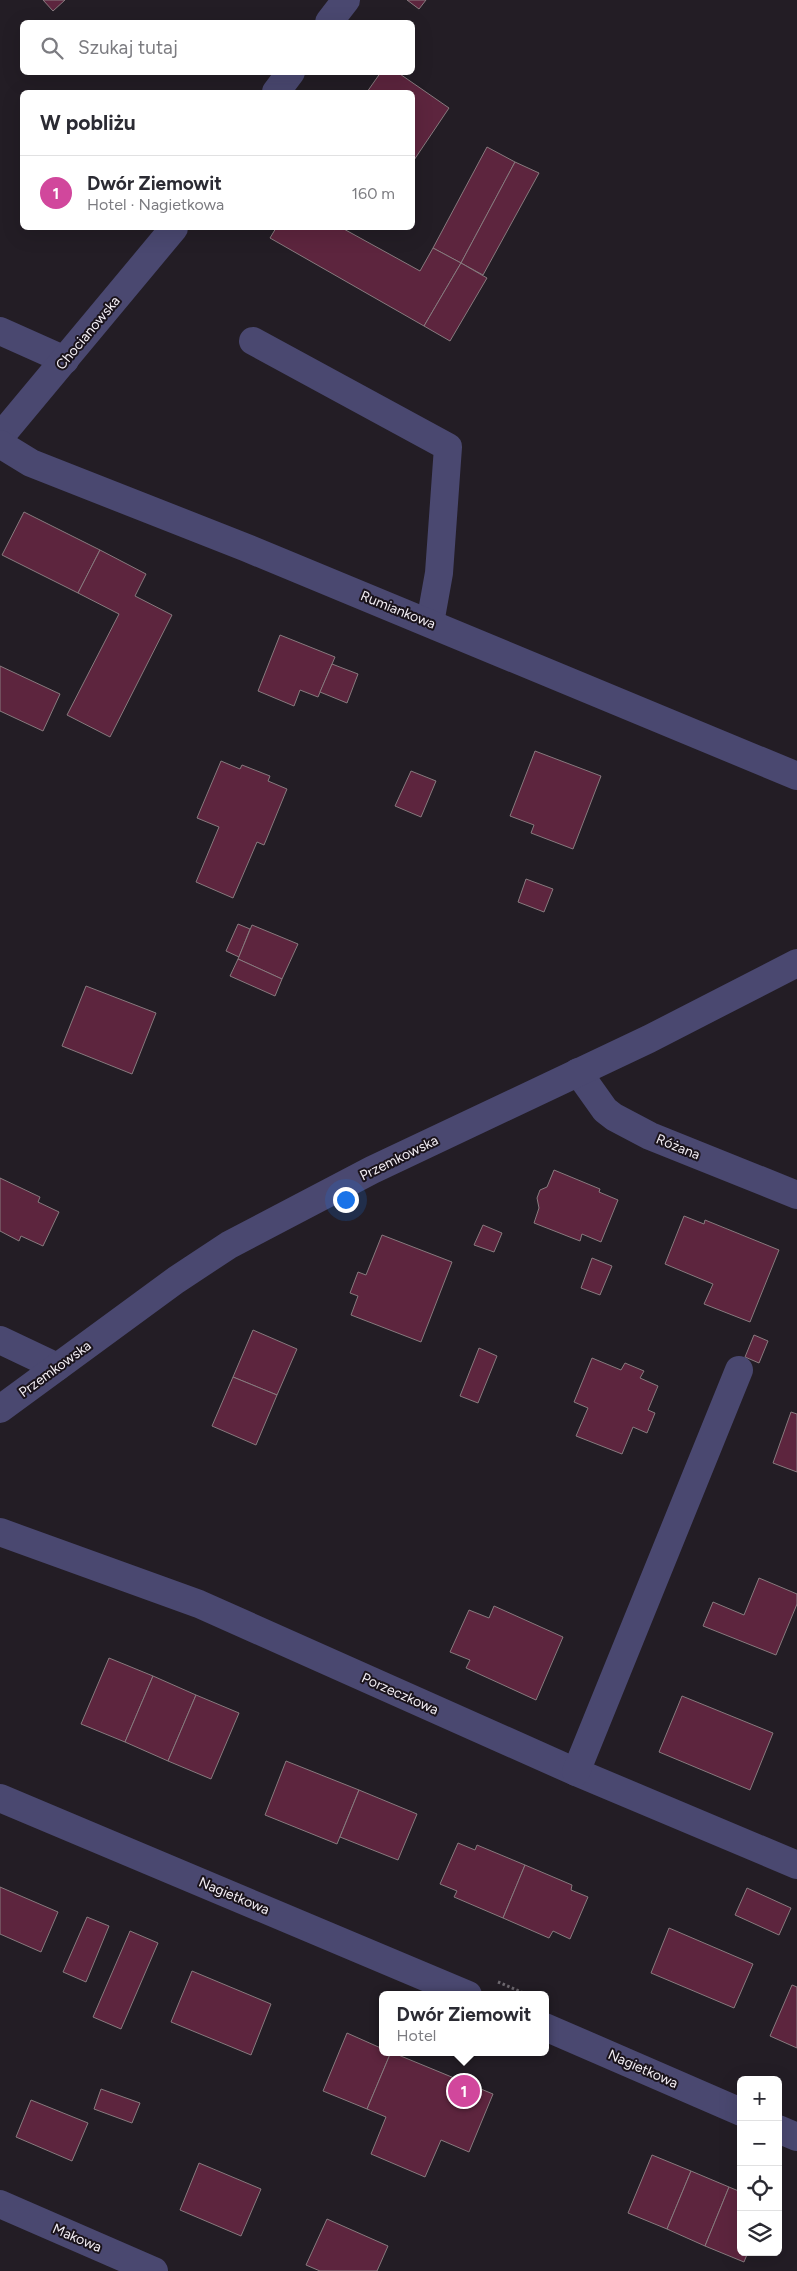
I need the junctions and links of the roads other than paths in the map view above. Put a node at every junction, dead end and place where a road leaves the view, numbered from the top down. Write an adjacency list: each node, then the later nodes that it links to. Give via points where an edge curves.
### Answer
1 (346, 0): 2 (street)
2 (331, 20)
3 (289, 75): 4 (street)
4 (278, 90)
5 (172, 230): 8 (street, Chocianowska)
6 (0, 331): 8 (street)
7 (253, 341): 11 (street, via 448,447 439,573)
8 (65, 360): 9 (street, Chocianowska)
9 (0, 437)
10 (0, 444): 11 (street, Rumiankowa, via 31,463)
11 (430, 623): 12 (street, Rumiankowa)
12 (797, 776)
13 (797, 964): 14 (street, Przemkowska)
14 (578, 1072): 15 (street, Różana, via 614,1118 650,1136); 17 (street, Przemkowska, via 363,1175 228,1245)
15 (797, 1195)
16 (0, 1340): 17 (street)
17 (57, 1367): 19 (street, Przemkowska)
18 (739, 1370): 21 (street)
19 (0, 1409)
20 (0, 1532): 21 (street, Porzeczkowa, via 199,1604)
21 (576, 1772): 23 (street, Porzeczkowa)
22 (0, 1798): 24 (street, Nagietkowa)
23 (797, 1865)
24 (458, 1991)
25 (549, 2029): 26 (street, Nagietkowa)
26 (737, 2110)
27 (782, 2131): 28 (street)
28 (797, 2137)
29 (0, 2204): 30 (street, Makowa)
30 (154, 2271)

